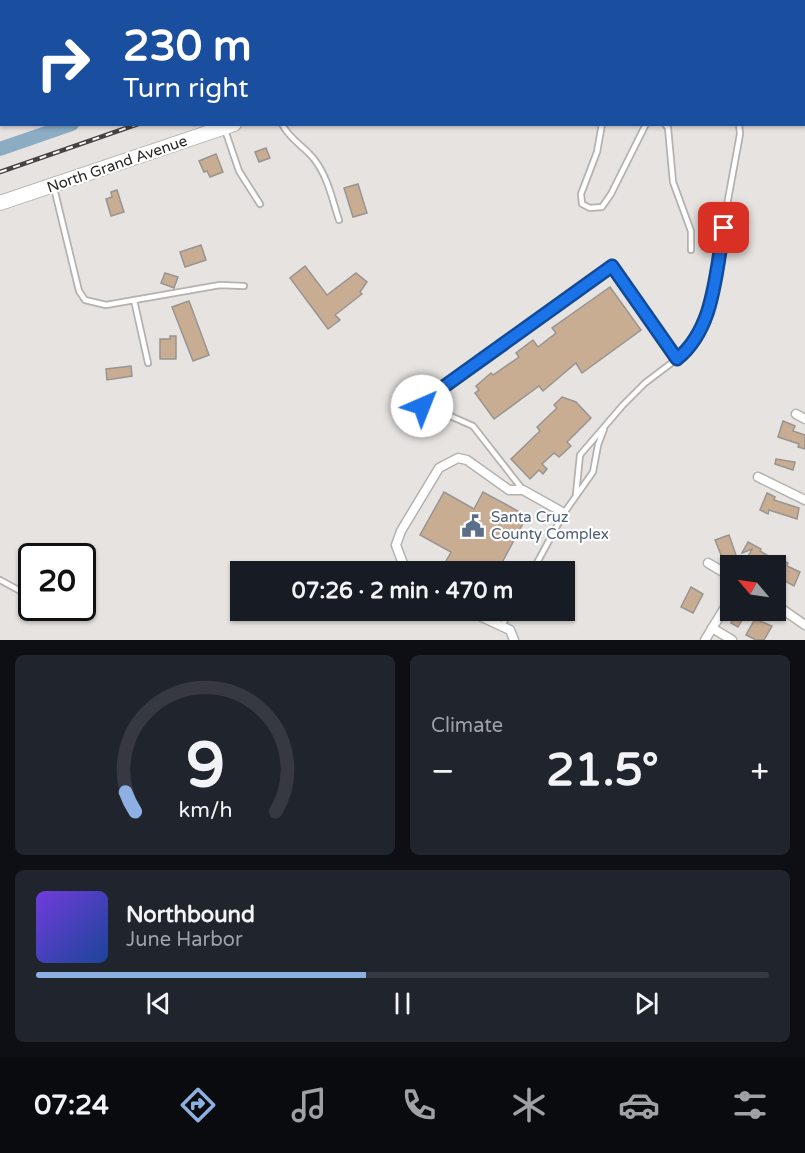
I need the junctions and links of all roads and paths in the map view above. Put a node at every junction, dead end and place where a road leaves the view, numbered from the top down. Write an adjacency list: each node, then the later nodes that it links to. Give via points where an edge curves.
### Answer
1 (229, 126): 7 (main road, North Grand Avenue); 9 (lane, via 239,171)
2 (283, 126): 10 (lane, via 324,173)
3 (602, 126): 4 (lane, via 597,152 581,194 582,204 590,208 602,207 611,194)
4 (645, 126)
5 (666, 126): 11 (lane, via 673,182 691,231)
6 (739, 126): 14 (lane, via 707,314 701,333)
7 (53, 186): 8 (main road, North Grand Avenue); 13 (lane, via 79,291 85,300 106,305)
8 (0, 203)
9 (260, 204)
10 (339, 220)
11 (690, 250)
12 (244, 286): 13 (lane, via 220,285)
13 (134, 300): 15 (lane)
14 (677, 359): 16 (lane, via 612,266); 20 (lane, via 645,383)
15 (148, 363)
16 (435, 393): 17 (lane, via 442,399); 17 (lane, via 426,394 422,406 429,413)
17 (439, 411): 22 (lane, via 473,426)
18 (796, 414): 19 (street)
19 (805, 419)
20 (607, 423): 23 (lane, via 593,472); 23 (lane, via 580,455)
21 (758, 477): 24 (street)
22 (524, 490): 25 (street); 26 (street, via 508,490 467,460 459,458 439,468 400,531 396,545)
23 (576, 494): 25 (lane)
24 (805, 500)
25 (564, 513): 27 (lane)
26 (402, 561)
27 (538, 561)
28 (708, 563): 29 (street)
29 (720, 570)
30 (0, 580): 31 (lane)
31 (18, 590)
32 (786, 612): 36 (street)
33 (720, 615): 38 (street)
34 (490, 621): 37 (street)
35 (504, 621): 37 (lane)
36 (805, 625)
37 (501, 626): 39 (street, via 510,630)
38 (712, 628): 40 (street); 41 (street)
39 (514, 640)
40 (705, 640)
41 (732, 640)

